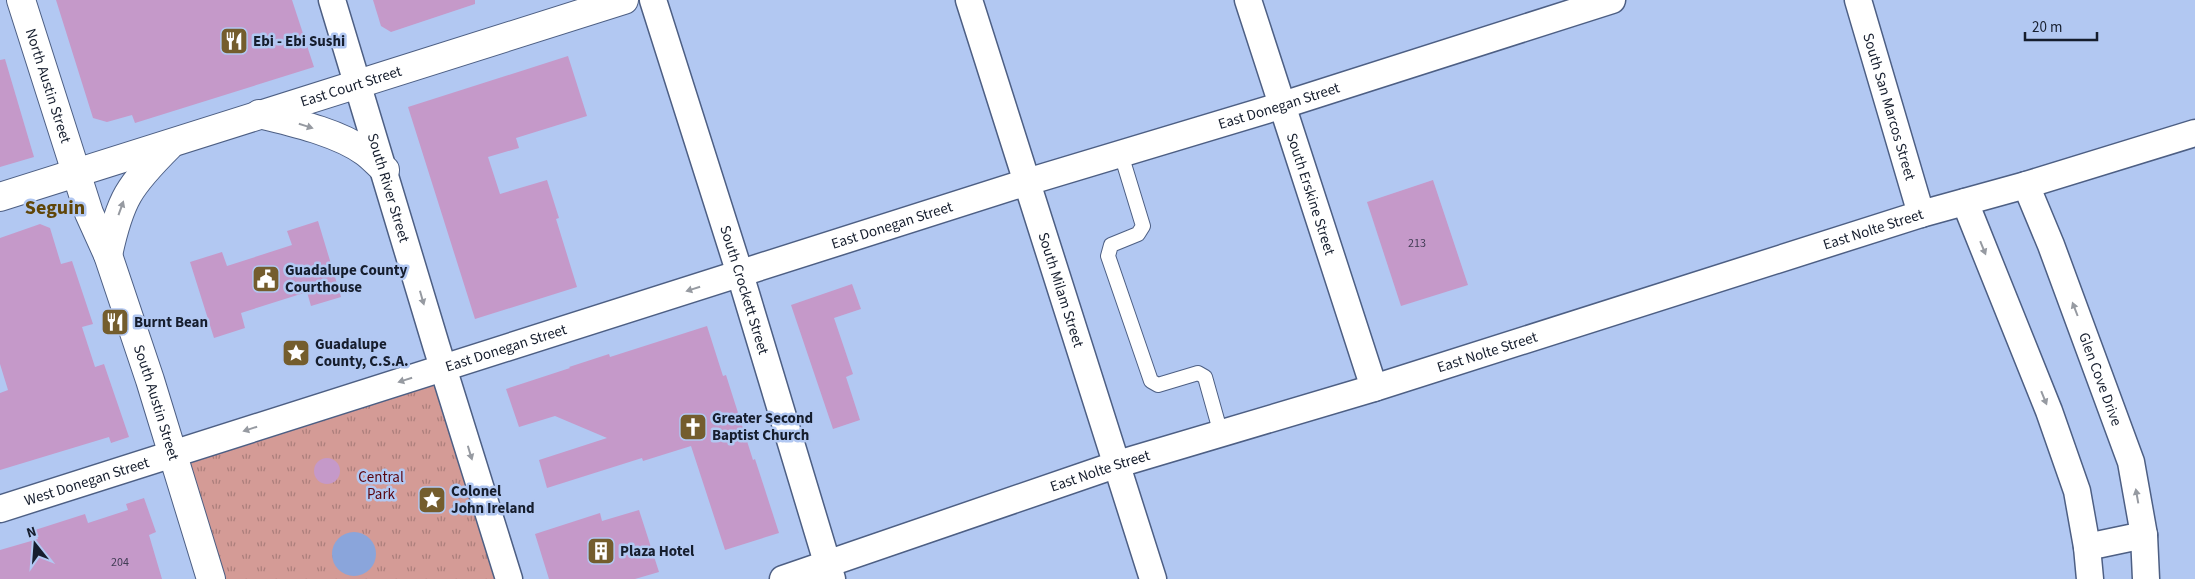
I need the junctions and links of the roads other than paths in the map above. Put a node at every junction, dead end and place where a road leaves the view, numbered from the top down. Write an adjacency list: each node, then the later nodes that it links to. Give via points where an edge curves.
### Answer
1 (21, 0): 16 (main road, North Austin Street)
2 (332, 0): 9 (street, South River Street)
3 (624, 0): 9 (main road, East Court Street)
4 (654, 0): 23 (street, South Crockett Street)
5 (969, 0): 17 (street, South Milam Street)
6 (1248, 0): 10 (street, South Erskine Street)
7 (1612, 0): 10 (street, East Donegan Street)
8 (1858, 0): 21 (street, South San Marcos Street)
9 (359, 83): 11 (main road, East Court Street); 15 (street, South River Street)
10 (1283, 105): 14 (street, East Donegan Street); 25 (street, South Erskine Street)
11 (259, 114): 13 (main road, East Court Street); 15 (main road, one-way to 15, via 332,135 364,151)
12 (2195, 134): 18 (street, East Nolte Street)
13 (174, 142): 16 (main road, East Court Street); 22 (main road, one-way to 13, via 125,197 141,173)
14 (1120, 154): 17 (street, East Donegan Street); 26 (lane, via 1143,226 1138,234 1111,246 1108,256 1151,381 1158,385 1198,373 1206,377)
15 (385, 170): 24 (street, South River Street, one-way to 24)
16 (77, 172): 19 (main road, East Court Street); 22 (main road, South Austin Street, via 89,213)
17 (1027, 182): 23 (street, East Donegan Street); 28 (street, South Milam Street)
18 (2026, 185): 20 (street, East Nolte Street); 30 (street, Glen Cove Drive, one-way to 18, via 2131,462)
19 (0, 197)
20 (1965, 202): 21 (street, East Nolte Street); 31 (street, one-way to 31, via 2049,411 2077,491)
21 (1921, 214): 25 (street, East Nolte Street)
22 (108, 255): 27 (main road, South Austin Street)
23 (740, 274): 24 (street, East Donegan Street, one-way to 24); 32 (street, South Crockett Street)
24 (443, 368): 27 (street, East Donegan Street, one-way to 27); 34 (street, South River Street, one-way to 34)
25 (1374, 388): 26 (street, East Nolte Street)
26 (1221, 434): 28 (street, East Nolte Street)
27 (173, 454): 29 (street, West Donegan Street); 33 (main road, South Austin Street)
28 (1118, 464): 32 (street, East Nolte Street); 36 (street, South Milam Street)
29 (0, 509)
30 (2144, 536): 31 (street); 38 (street, Glen Cove Drive)
31 (2087, 547): 37 (street)
32 (830, 572): 35 (street, East Nolte Street)
33 (211, 579)
34 (510, 579)
35 (783, 579)
36 (1153, 579)
37 (2090, 579)
38 (2146, 579)

